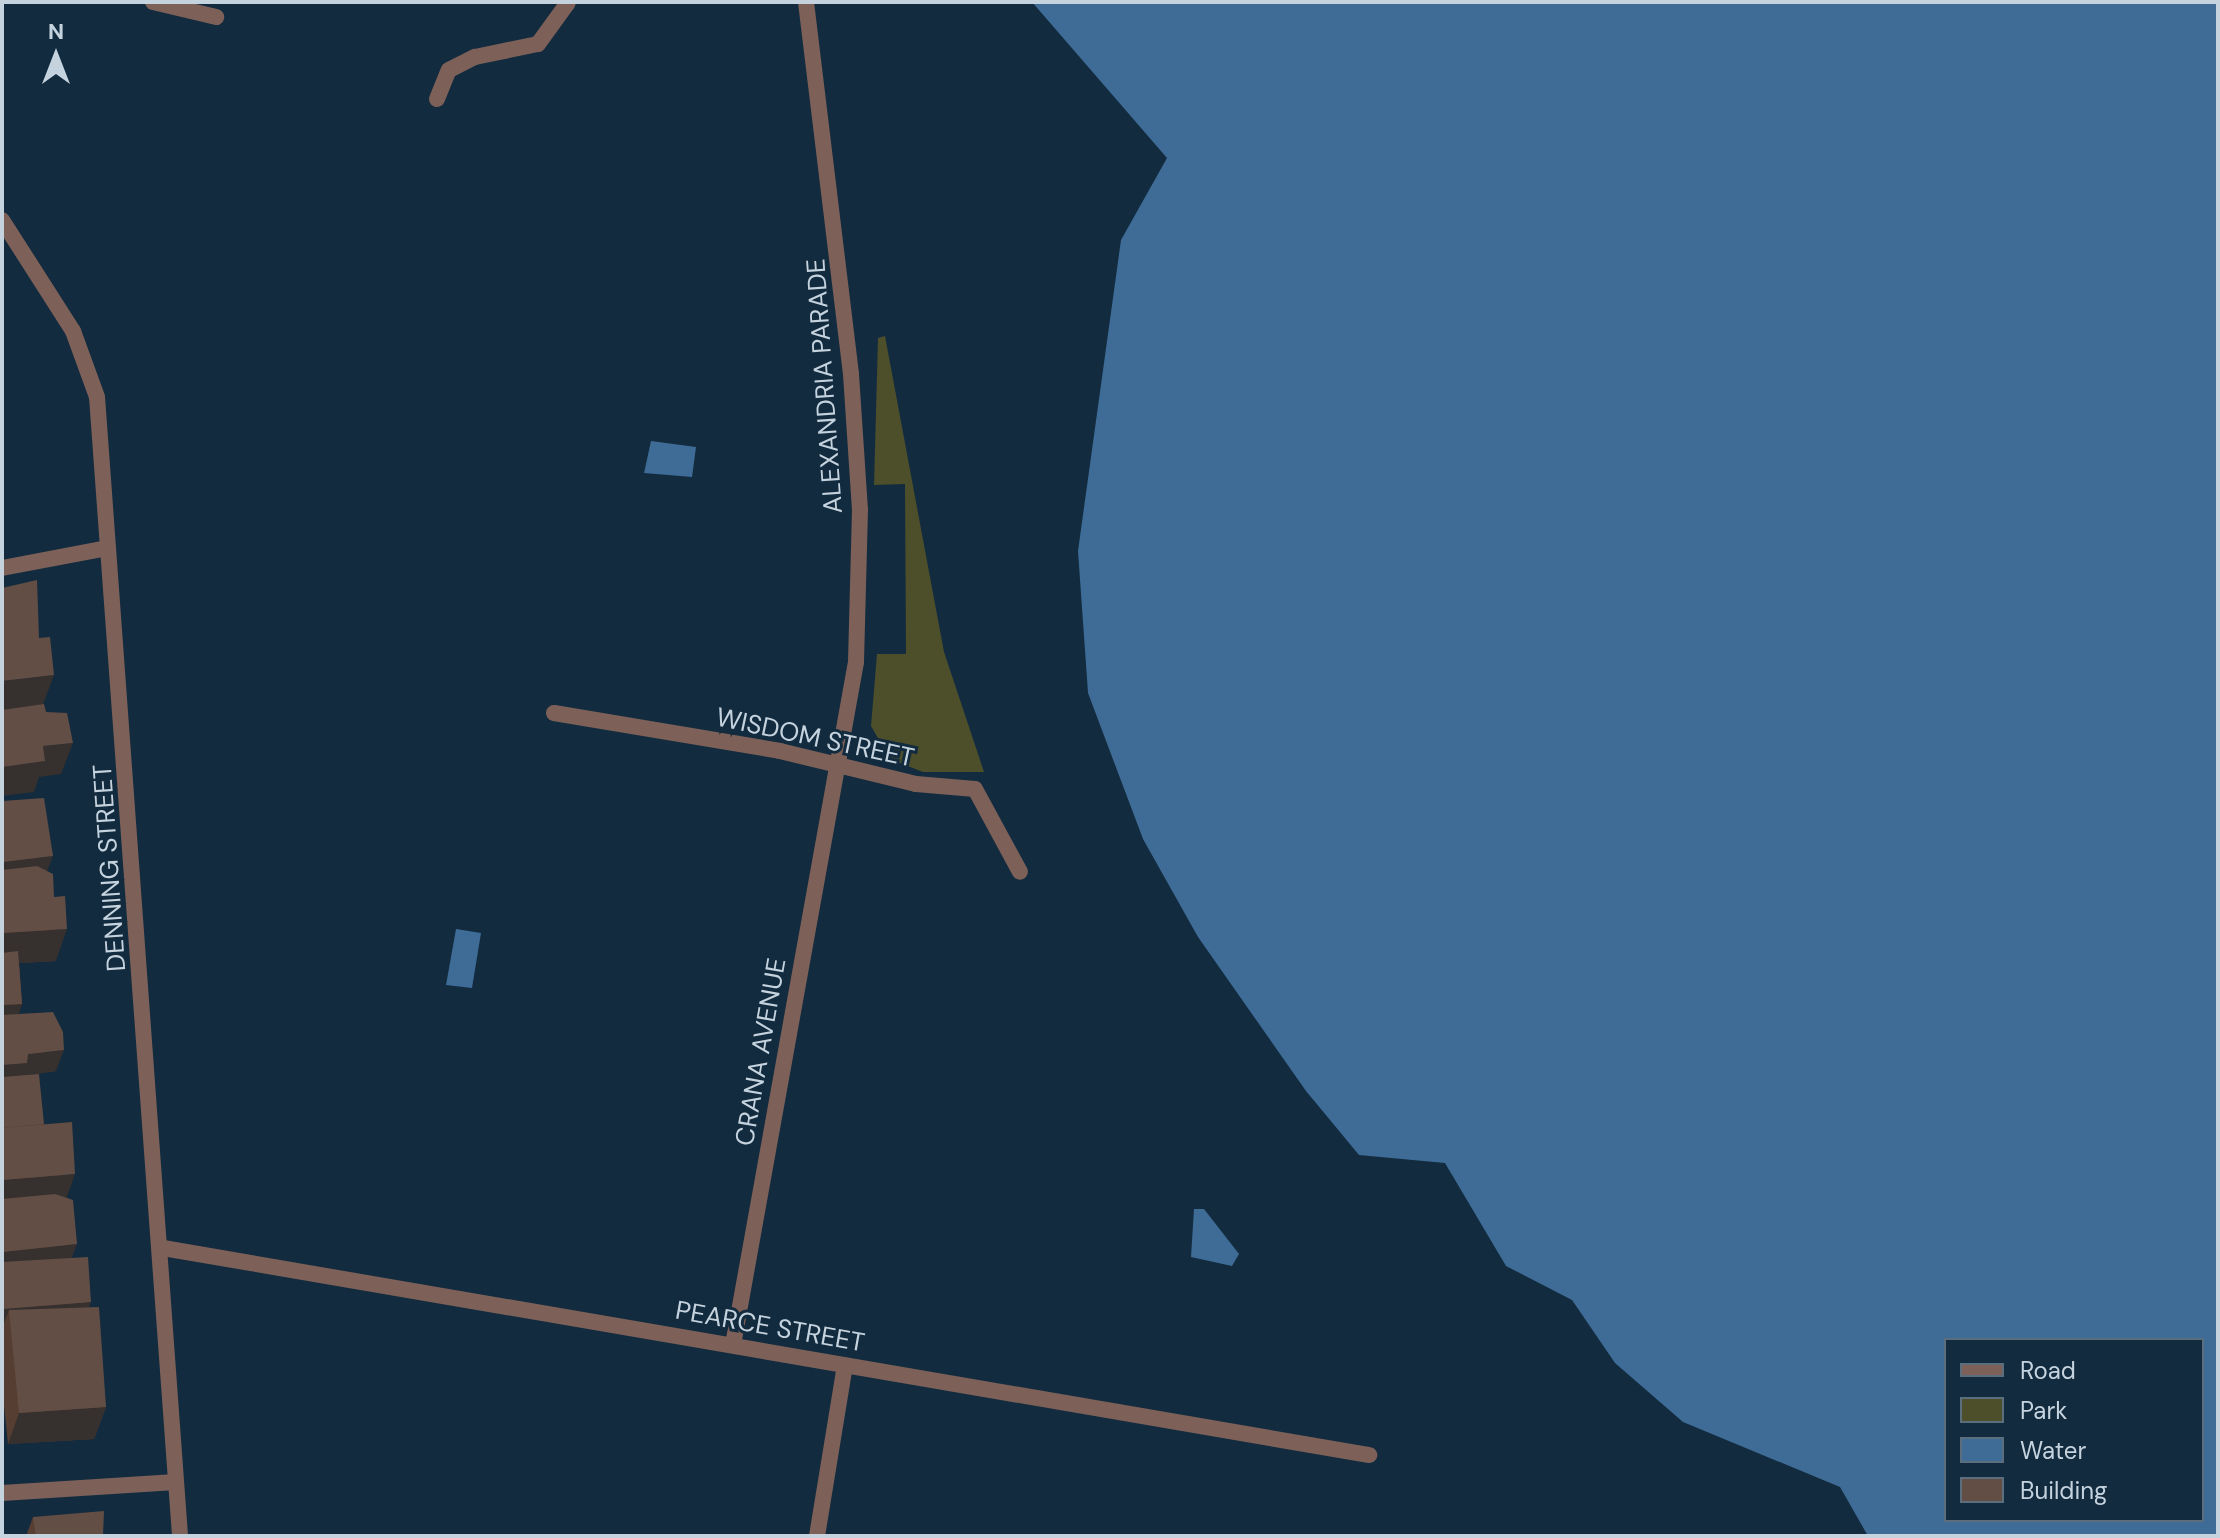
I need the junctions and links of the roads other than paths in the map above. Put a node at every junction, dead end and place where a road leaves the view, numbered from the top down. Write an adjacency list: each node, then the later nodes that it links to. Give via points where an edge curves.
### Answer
1 (153, 2): 4 (street)
2 (806, 2): 10 (street, ALEXANDRIA PARADE, via 838,242 860,510 856,662)
3 (567, 3): 5 (street, via 538,44 475,57 449,70)
4 (216, 17)
5 (437, 99)
6 (2, 220): 7 (street, DENNING STREET, via 73,331 97,397)
7 (108, 548): 8 (street); 12 (street, DENNING STREET)
8 (2, 568)
9 (554, 713): 10 (street, WISDOM STREET)
10 (836, 768): 11 (street, WISDOM STREET, via 975,789); 13 (street, CRANA AVENUE)
11 (1020, 872)
12 (163, 1248): 13 (street, PEARCE STREET); 16 (street, DENNING STREET)
13 (733, 1345): 14 (street, PEARCE STREET)
14 (845, 1365): 15 (street, PEARCE STREET); 19 (street)
15 (1369, 1455)
16 (176, 1482): 17 (street); 18 (street, DENNING STREET)
17 (2, 1493)
18 (180, 1536)
19 (817, 1536)

